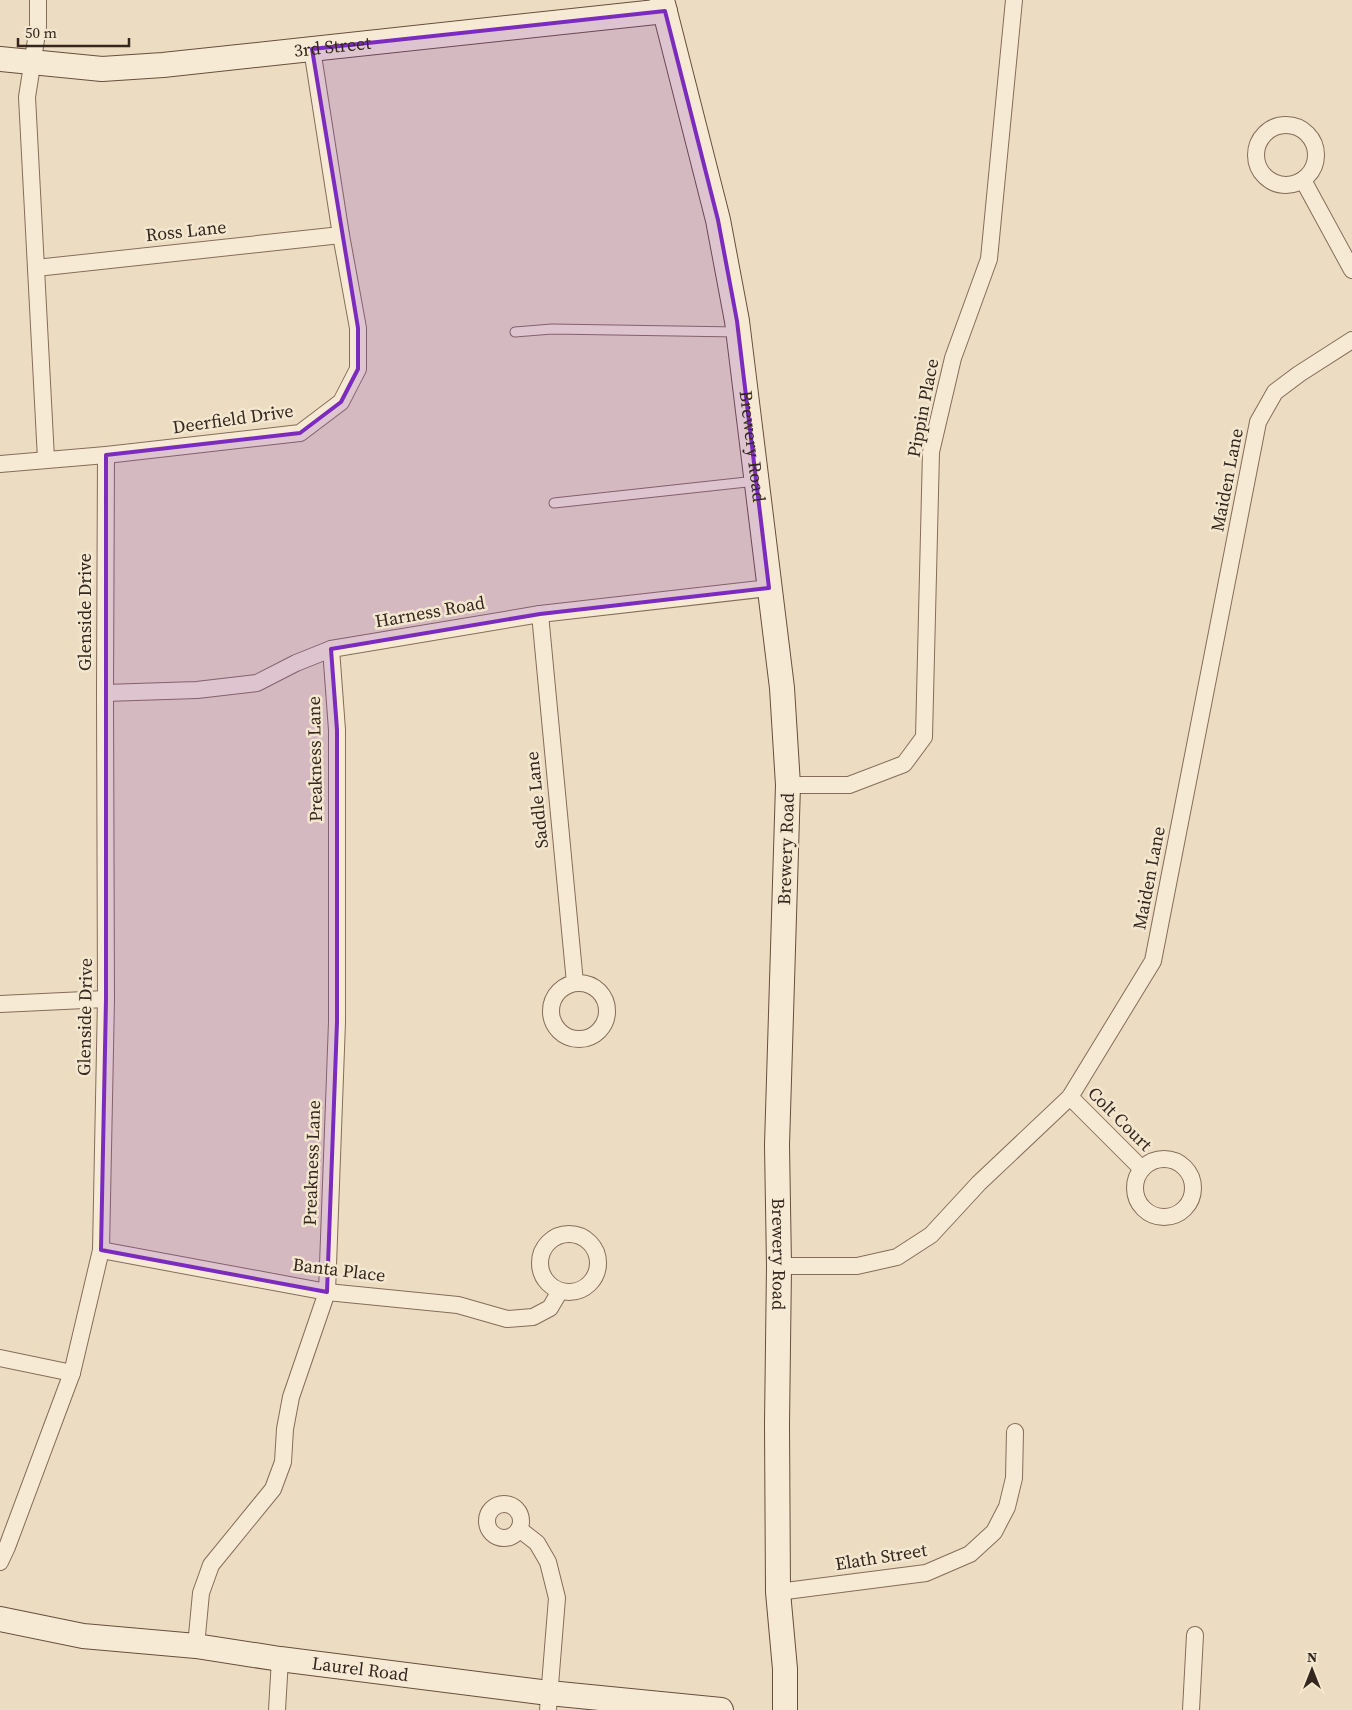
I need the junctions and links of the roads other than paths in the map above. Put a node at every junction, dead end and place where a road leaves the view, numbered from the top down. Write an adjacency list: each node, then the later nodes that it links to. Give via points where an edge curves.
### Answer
1 (38, 0): 6 (street, via 38,27)
2 (1014, 0): 23 (street, Pippin Place, via 989,260 953,358 931,452 924,737 904,764 849,785)
3 (663, 6): 4 (street, 3rd Street); 12 (street, Brewery Road, via 718,220)
4 (312, 49): 6 (street, 3rd Street, via 163,65 102,68); 8 (street, Deerfield Drive)
5 (0, 59): 6 (street, 3rd Street)
6 (31, 62): 9 (street, via 26,97)
7 (1303, 180): 10 (street)
8 (341, 234): 9 (street, Ross Lane); 14 (street, Deerfield Drive, via 358,328 358,369 341,402 300,433)
9 (36, 268): 15 (street)
10 (1352, 270)
11 (515, 332): 12 (lane, via 552,329)
12 (738, 332): 17 (street, Brewery Road)
13 (1352, 340): 27 (street, Maiden Lane, via 1275,392 1258,422 1154,961)
14 (106, 455): 15 (street, Deerfield Drive); 22 (street, Glenside Drive)
15 (46, 459): 16 (street, Deerfield Drive)
16 (0, 464)
17 (756, 481): 18 (lane); 19 (street, Brewery Road)
18 (554, 503)
19 (769, 588): 20 (street, Harness Road); 23 (street, Brewery Road, via 782,688)
20 (540, 614): 21 (street, Harness Road); 24 (street, Saddle Lane)
21 (331, 649): 22 (street, Harness Road, via 257,683 197,690); 32 (street, Preakness Lane, via 337,730 337,1022)
22 (105, 693): 25 (street, Glenside Drive)
23 (788, 785): 30 (street, Brewery Road, via 777,1145)
24 (575, 983)
25 (106, 999): 26 (street); 29 (street, Glenside Drive)
26 (0, 1004)
27 (1070, 1097): 28 (street, Colt Court); 30 (street, Maiden Lane, via 979,1183 931,1234 897,1257 857,1266)
28 (1142, 1168)
29 (101, 1250): 32 (street, Banta Place); 34 (street, Glenside Drive)
30 (779, 1266): 38 (street, Brewery Road)
31 (560, 1291): 32 (street, Banta Place, via 550,1308 533,1317 507,1319 458,1305)
32 (327, 1292): 41 (street, Preakness Lane, via 291,1397 283,1462 272,1490 211,1564 201,1593)
33 (0, 1358): 34 (street)
34 (72, 1373): 37 (street, Glenside Drive)
35 (1015, 1432): 38 (street, Elath Street, via 1014,1478 1007,1507 994,1532 970,1554 926,1573)
36 (519, 1529): 43 (street, via 537,1542 548,1562 557,1598)
37 (0, 1562)
38 (778, 1592): 46 (street, Brewery Road)
39 (0, 1619): 41 (street, Laurel Road, via 83,1636)
40 (1195, 1635): 47 (street)
41 (196, 1646): 42 (street, Laurel Road)
42 (280, 1659): 43 (street, Laurel Road); 44 (street)
43 (548, 1701): 45 (street, Laurel Road)
44 (277, 1710)
45 (721, 1710)
46 (785, 1710)
47 (1190, 1710)

